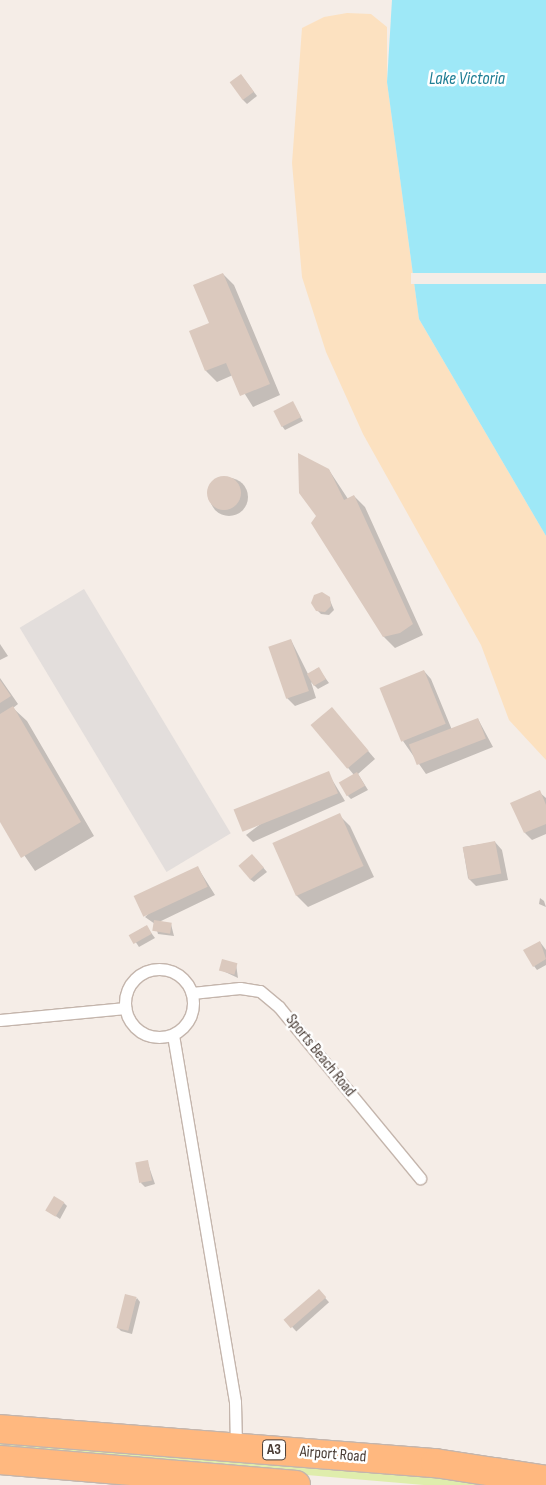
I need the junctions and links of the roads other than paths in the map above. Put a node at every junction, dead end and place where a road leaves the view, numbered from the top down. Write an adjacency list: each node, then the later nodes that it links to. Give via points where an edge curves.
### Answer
1 (192, 993): 2 (lane, via 178,975 154,970 135,980); 4 (lane, via 188,1022); 5 (lane, Sports Beach Road, via 240,988 260,991 280,1006)
2 (125, 1008): 3 (lane); 4 (lane, via 134,1025 149,1036)
3 (0, 1020)
4 (173, 1035): 7 (lane, via 235,1402)
5 (420, 1178)
6 (0, 1430): 7 (highway, Airport Road / A3)
7 (236, 1447): 9 (highway, Airport Road / A3, via 435,1463)
8 (0, 1460): 10 (highway, Airport Road / A3)
9 (546, 1480)
10 (296, 1485)

